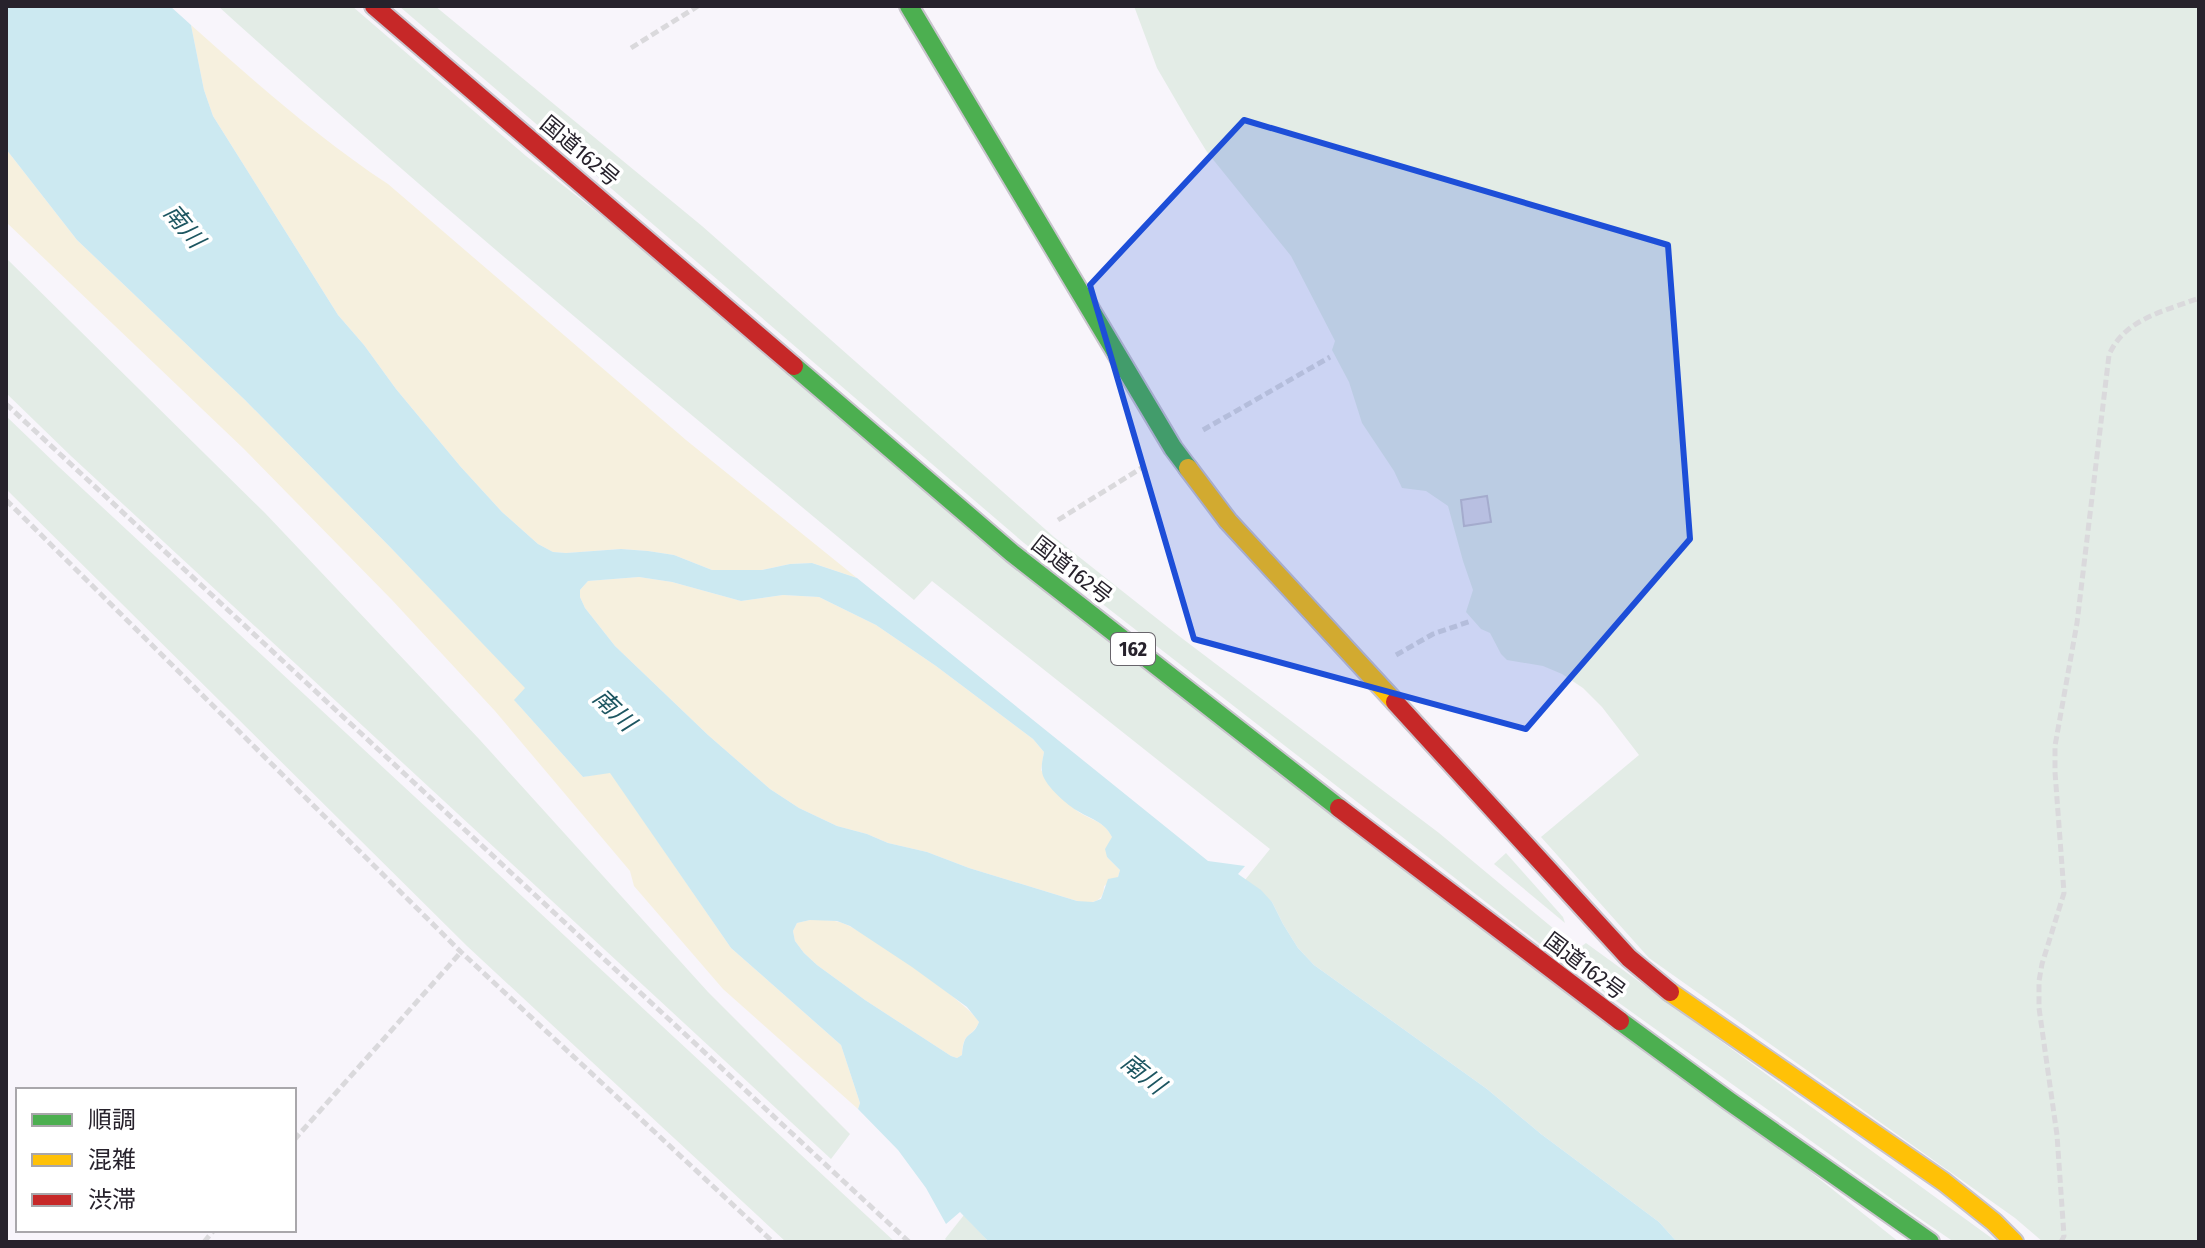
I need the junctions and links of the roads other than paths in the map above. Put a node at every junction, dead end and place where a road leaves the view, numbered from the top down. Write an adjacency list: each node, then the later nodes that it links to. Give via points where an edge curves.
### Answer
1 (374, 6): 3 (main road, 国道162号 / 162, via 1012,553 1565,981)
2 (909, 6): 4 (main road, via 1173,448 1228,521 1629,958 1733,1037 1944,1182)
3 (1930, 1242)
4 (2014, 1242)

